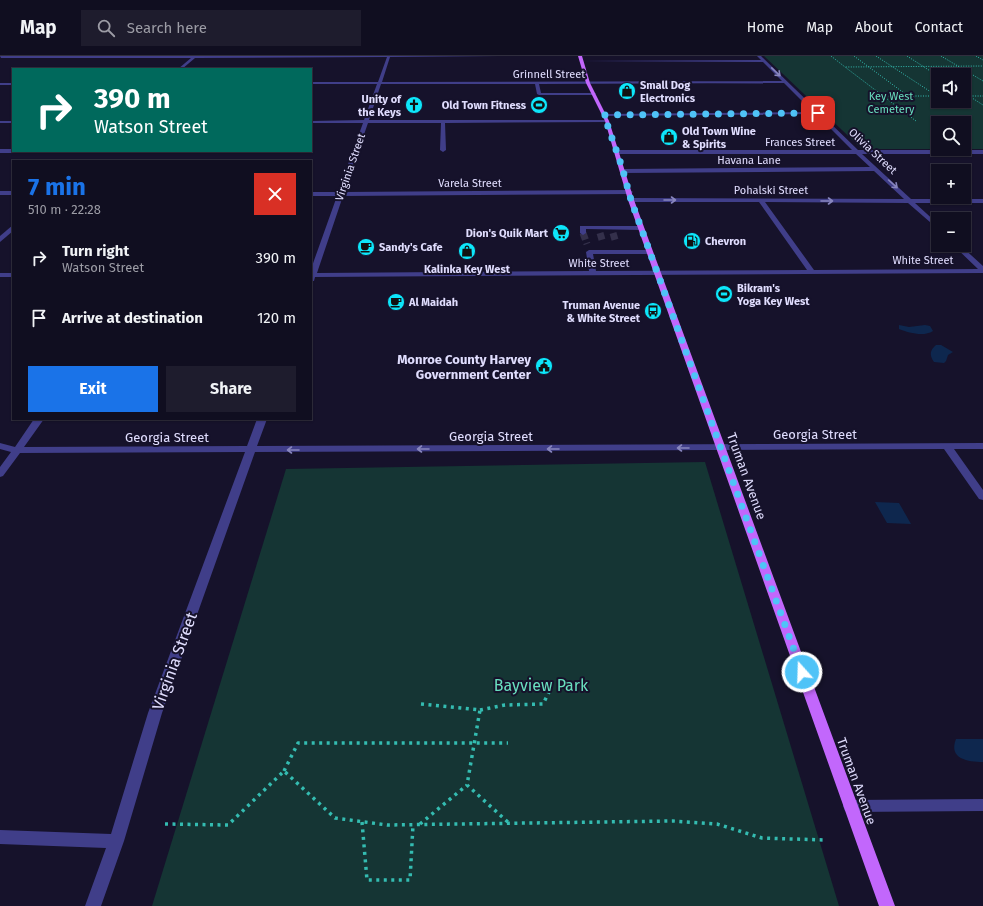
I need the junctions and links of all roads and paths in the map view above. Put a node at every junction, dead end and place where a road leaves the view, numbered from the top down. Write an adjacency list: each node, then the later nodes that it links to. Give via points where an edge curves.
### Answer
1 (195, 56): 2 (street); 12 (street); 23 (street)
2 (389, 56): 3 (street); 28 (street, Virginia Street)
3 (498, 56)
4 (692, 56): 15 (street)
5 (759, 56): 16 (street, Olivia Street)
6 (831, 56): 19 (path)
7 (854, 56): 20 (path)
8 (876, 56): 21 (path)
9 (906, 56): 22 (path)
10 (941, 56): 17 (path)
11 (976, 56): 14 (path)
12 (1, 57)
13 (580, 58): 15 (street); 30 (main road, Truman Avenue)
14 (983, 60)
15 (696, 61): 16 (street)
16 (764, 61): 26 (street, Olivia Street, one-way to 26)
17 (958, 66): 18 (path); 22 (path); 25 (path)
18 (983, 66)
19 (845, 67): 20 (path); 35 (path)
20 (868, 67): 21 (path); 36 (path)
21 (892, 67): 22 (path); 33 (path)
22 (923, 67): 24 (path)
23 (181, 68)
24 (931, 72)
25 (983, 81)
26 (787, 82): 30 (street, Grinnell Street); 42 (street, Olivia Street)
27 (312, 83): 28 (street, Grinnell Street)
28 (380, 83): 29 (street, Grinnell Street); 48 (street, Virginia Street)
29 (537, 83): 30 (street, Grinnell Street); 34 (street, via 539,94)
30 (588, 83): 34 (main road, Truman Avenue)
31 (0, 84): 32 (street)
32 (12, 84)
33 (931, 92)
34 (594, 94): 43 (main road, Truman Avenue)
35 (883, 96): 36 (path); 44 (path)
36 (908, 96): 37 (path)
37 (931, 96)
38 (971, 96): 39 (path)
39 (983, 96)
40 (971, 97): 41 (path)
41 (983, 104)
42 (818, 113): 43 (street); 55 (street, Olivia Street)
43 (605, 118): 49 (street); 54 (main road, Truman Avenue)
44 (916, 121)
45 (0, 122): 46 (street)
46 (12, 122)
47 (312, 122): 48 (street)
48 (366, 122): 49 (street); 64 (street, Virginia Street)
49 (443, 122): 50 (street)
50 (443, 150)
51 (0, 151): 52 (street)
52 (12, 151)
53 (90, 152): 57 (street)
54 (617, 152): 55 (street, Frances Street); 59 (main road, Truman Avenue)
55 (857, 152): 56 (street, Frances Street); 58 (street, Olivia Street)
56 (983, 152)
57 (86, 156)
58 (876, 169): 59 (street, Havana Lane); 67 (street, Olivia Street, one-way to 67)
59 (623, 171): 60 (main road, Truman Avenue)
60 (630, 192): 64 (street, Varela Street); 65 (main road, Truman Avenue)
61 (0, 193): 62 (street)
62 (12, 193)
63 (312, 194): 64 (street, Varela Street)
64 (341, 194): 84 (street, Virginia Street)
65 (631, 200): 66 (street, Pohalski Street, one-way to 66); 71 (main road, Truman Avenue)
66 (760, 200): 67 (street, Pohalski Street, one-way to 67); 83 (street)
67 (911, 201): 68 (street, Pohalski Street); 69 (street, Olivia Street)
68 (983, 201)
69 (931, 220)
70 (12, 228): 73 (street)
71 (641, 228): 72 (street, via 599,230 582,227); 80 (main road, Truman Avenue)
72 (584, 233)
73 (0, 240)
74 (616, 243): 79 (street)
75 (587, 244): 77 (street)
76 (603, 244): 78 (street)
77 (589, 252): 78 (street); 85 (street)
78 (605, 252): 79 (street)
79 (618, 252): 80 (street)
80 (650, 252): 86 (main road, Truman Avenue)
81 (964, 252): 82 (street)
82 (983, 270): 83 (street, White Street)
83 (811, 271): 86 (street, White Street)
84 (312, 273)
85 (593, 273): 86 (street, White Street); 89 (street, White Street)
86 (658, 274): 95 (main road, Truman Avenue)
87 (0, 275): 88 (street)
88 (12, 275)
89 (312, 276)
90 (38, 420): 96 (street)
91 (262, 420): 97 (street, Virginia Street)
92 (0, 446): 96 (street, Georgia Street)
93 (947, 446): 94 (street, Georgia Street); 95 (street, Georgia Street); 99 (street)
94 (983, 446)
95 (722, 448): 97 (street, Georgia Street, one-way to 97); 108 (main road, Truman Avenue)
96 (16, 450): 97 (street, Georgia Street); 98 (street)
97 (251, 450): 116 (street, Virginia Street, via 155,713)
98 (0, 474)
99 (983, 497)
100 (549, 692): 102 (path, via 543,704 505,705)
101 (421, 704): 102 (path)
102 (480, 710): 103 (path)
103 (475, 743): 104 (path); 105 (path, via 298,743); 106 (path)
104 (508, 743)
105 (284, 771): 109 (path, via 335,818); 110 (path, via 228,825)
106 (467, 785): 111 (path); 113 (path)
107 (983, 805): 108 (street)
108 (850, 806): 118 (main road, Truman Avenue)
109 (362, 822): 112 (path); 112 (path, via 367,880 410,880)
110 (165, 824)
111 (511, 824): 113 (path); 115 (path, via 672,821 717,824 762,838)
112 (413, 825): 113 (path)
113 (419, 825)
114 (0, 837): 116 (street)
115 (825, 840)
116 (116, 841): 117 (street, Virginia Street)
117 (93, 906)
118 (887, 906)

